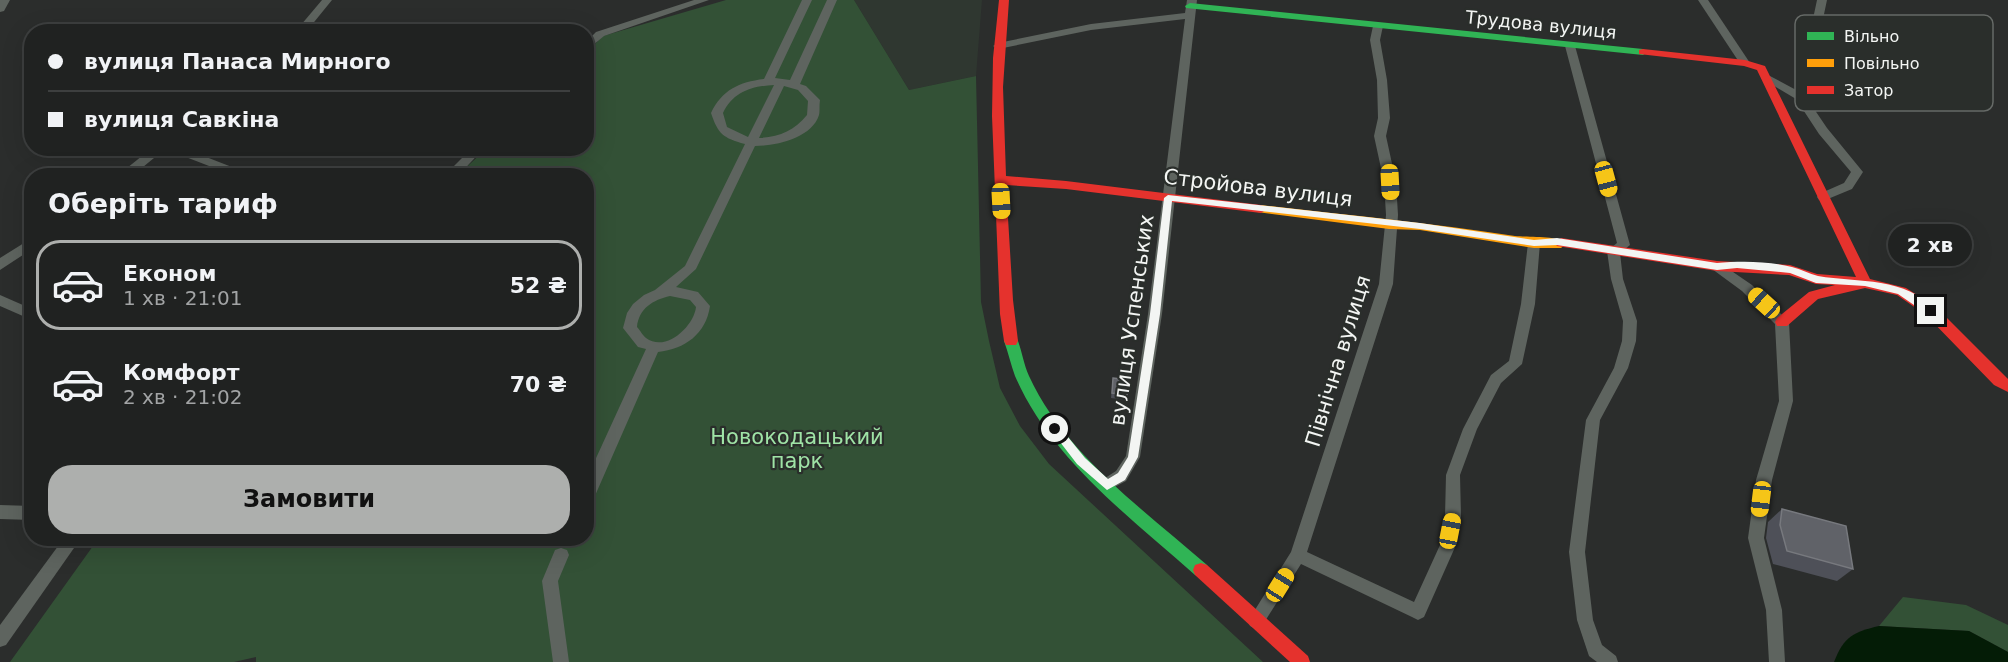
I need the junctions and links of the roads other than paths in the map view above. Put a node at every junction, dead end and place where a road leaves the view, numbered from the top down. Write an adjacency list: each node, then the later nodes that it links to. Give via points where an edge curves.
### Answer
1 (5, 0): 10 (street)
2 (327, 0): 14 (street)
3 (704, 0): 17 (street)
4 (807, 0): 12 (street)
5 (832, 0): 13 (street)
6 (1004, 0): 19 (street)
7 (1702, 0): 21 (street)
8 (1822, 0): 11 (street)
9 (1190, 7): 15 (street, Трудова вулиця); 19 (street, Трудова вулиця); 39 (street, вулиця Успенських)
10 (0, 9)
11 (1819, 15)
12 (798, 18): 13 (street); 23 (street)
13 (823, 21): 24 (street)
14 (307, 24)
15 (1378, 26): 20 (street, Трудова вулиця); 40 (street, Північна вулиця, via 1375,40 1384,118 1380,136 1390,182)
16 (594, 34): 17 (street)
17 (600, 34): 18 (street)
18 (594, 40)
19 (998, 46): 37 (street)
20 (1570, 46): 21 (street, Трудова вулиця); 43 (street, via 1624,245)
21 (1745, 63): 22 (street, via 1761,68)
22 (1766, 78): 25 (street); 38 (street)
23 (768, 81): 24 (street); 27 (street, via 744,86 720,105 718,121)
24 (787, 82): 28 (street, via 809,93 815,105 813,116 800,131); 29 (street)
25 (1795, 94)
26 (1809, 111): 38 (street, via 1857,172 1848,186)
27 (729, 135): 29 (street); 33 (street, via 741,147)
28 (777, 140): 29 (street); 33 (street, via 756,148)
29 (751, 142): 33 (street)
30 (149, 156): 34 (street)
31 (193, 156): 35 (street)
32 (471, 156): 36 (street)
33 (744, 158): 46 (street)
34 (134, 168)
35 (226, 168)
36 (458, 168)
37 (1000, 180): 39 (street, Стройова вулиця); 56 (street, via 1006,286 1018,363 1055,429)
38 (1823, 197): 47 (street)
39 (1168, 198): 40 (street, Стройова вулиця); 56 (street, вулиця Успенських, via 1133,457 1121,476)
40 (1389, 225): 41 (street, Стройова вулиця); 61 (street, Північна вулиця, via 1386,284)
41 (1534, 243): 43 (street, Стройова вулиця, via 1557,242); 61 (street, via 1528,304 1515,364 1496,380 1470,429 1453,475 1448,545 1418,612)
42 (24, 248): 44 (street)
43 (1613, 251): 45 (street, Стройова вулиця); 66 (street, via 1630,321 1629,341 1621,368 1593,420 1577,552 1585,620 1595,650)
44 (0, 265)
45 (1717, 266): 47 (street, Стройова вулиця, via 1759,266 1816,279); 52 (street)
46 (690, 269): 48 (street); 49 (street)
47 (1865, 283): 52 (street, via 1814,295); 54 (street, Стройова вулиця, via 1901,291 1931,311)
48 (660, 293): 49 (street, via 680,292); 53 (street, via 637,307 630,321 633,334)
49 (695, 297): 53 (street, via 703,315 697,329 673,344)
50 (0, 300): 51 (street)
51 (24, 311)
52 (1782, 322): 67 (street, via 1786,401 1764,480 1756,538 1774,609)
53 (654, 346): 55 (street)
54 (2008, 386)
55 (594, 480)
56 (1107, 485): 62 (street)
57 (0, 512): 58 (street)
58 (24, 513)
59 (67, 546): 63 (street)
60 (561, 555): 64 (street, via 550,581)
61 (1298, 555): 62 (street, Північна вулиця)
62 (1256, 621): 65 (street)
63 (0, 639)
64 (561, 662)
65 (1302, 662)
66 (1610, 662)
67 (1777, 662)

